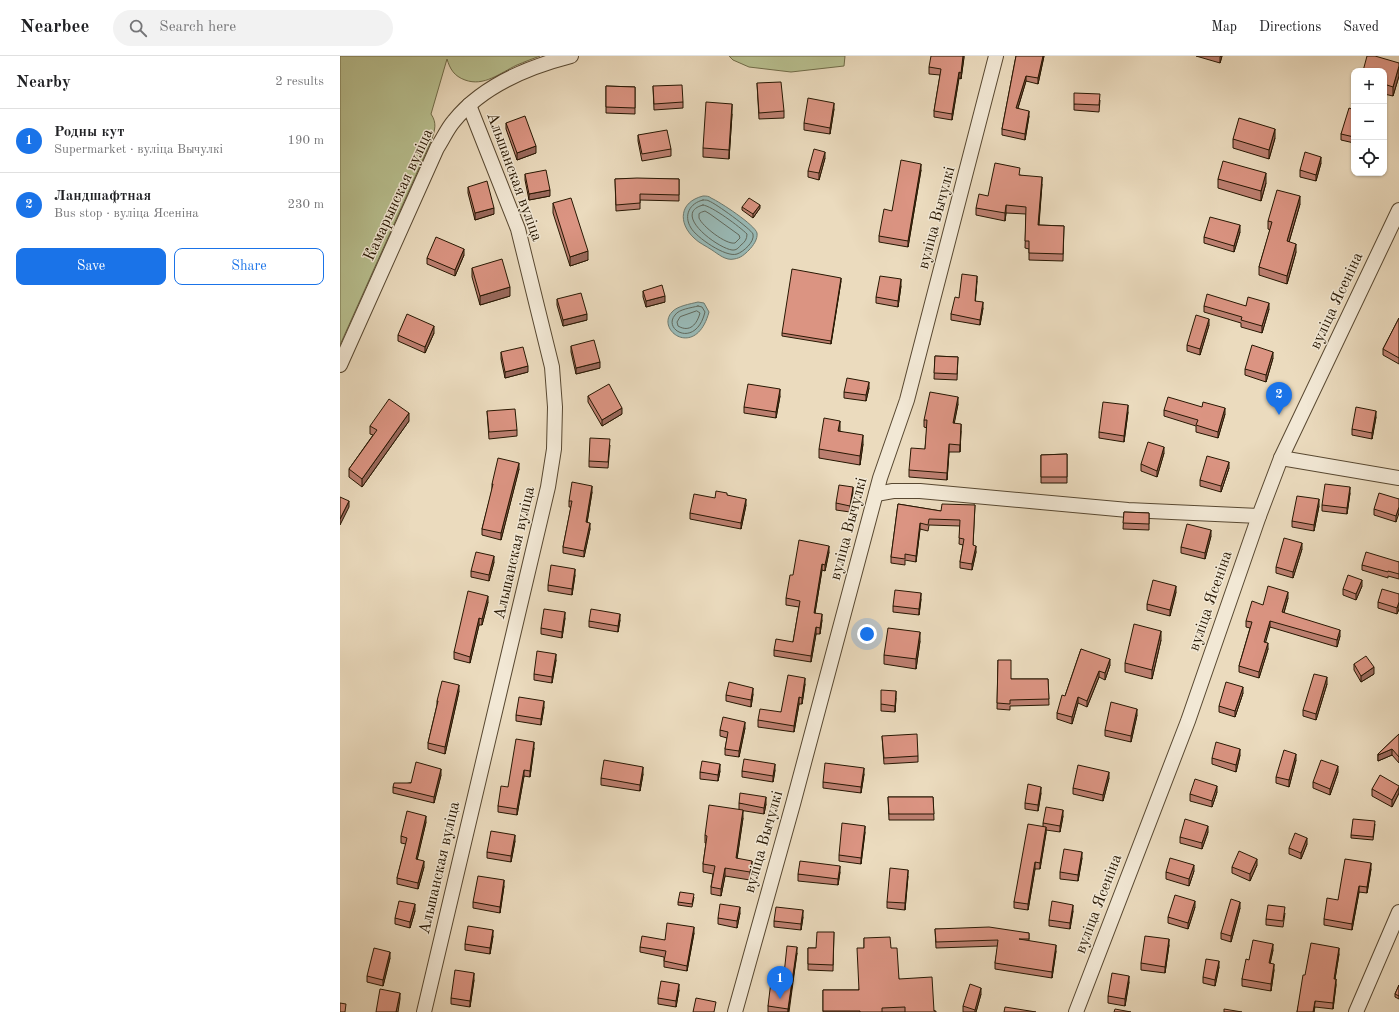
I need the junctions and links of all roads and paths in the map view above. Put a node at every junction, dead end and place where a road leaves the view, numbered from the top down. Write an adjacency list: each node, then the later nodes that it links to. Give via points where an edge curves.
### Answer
1 (571, 56): 3 (street, Камарынская вуліца, via 520,73)
2 (996, 56): 8 (street, вуліца Вычулкі, via 907,400)
3 (469, 105): 5 (street, Камарынская вуліца, via 453,122 437,148); 11 (street, Альшанская вуліца, via 522,243 552,367 555,407 554,449 548,487)
4 (1398, 212): 6 (street, вуліца Ясеніна)
5 (340, 365)
6 (1281, 458): 7 (street); 9 (street, вуліца Ясеніна)
7 (1399, 478)
8 (876, 494): 9 (street, via 920,491 1128,510); 12 (street, вуліца Вычулкі)
9 (1259, 516): 13 (street, вуліца Ясеніна, via 1188,721)
10 (1399, 912): 14 (street)
11 (424, 1012)
12 (735, 1012)
13 (1076, 1012)
14 (1356, 1012)

